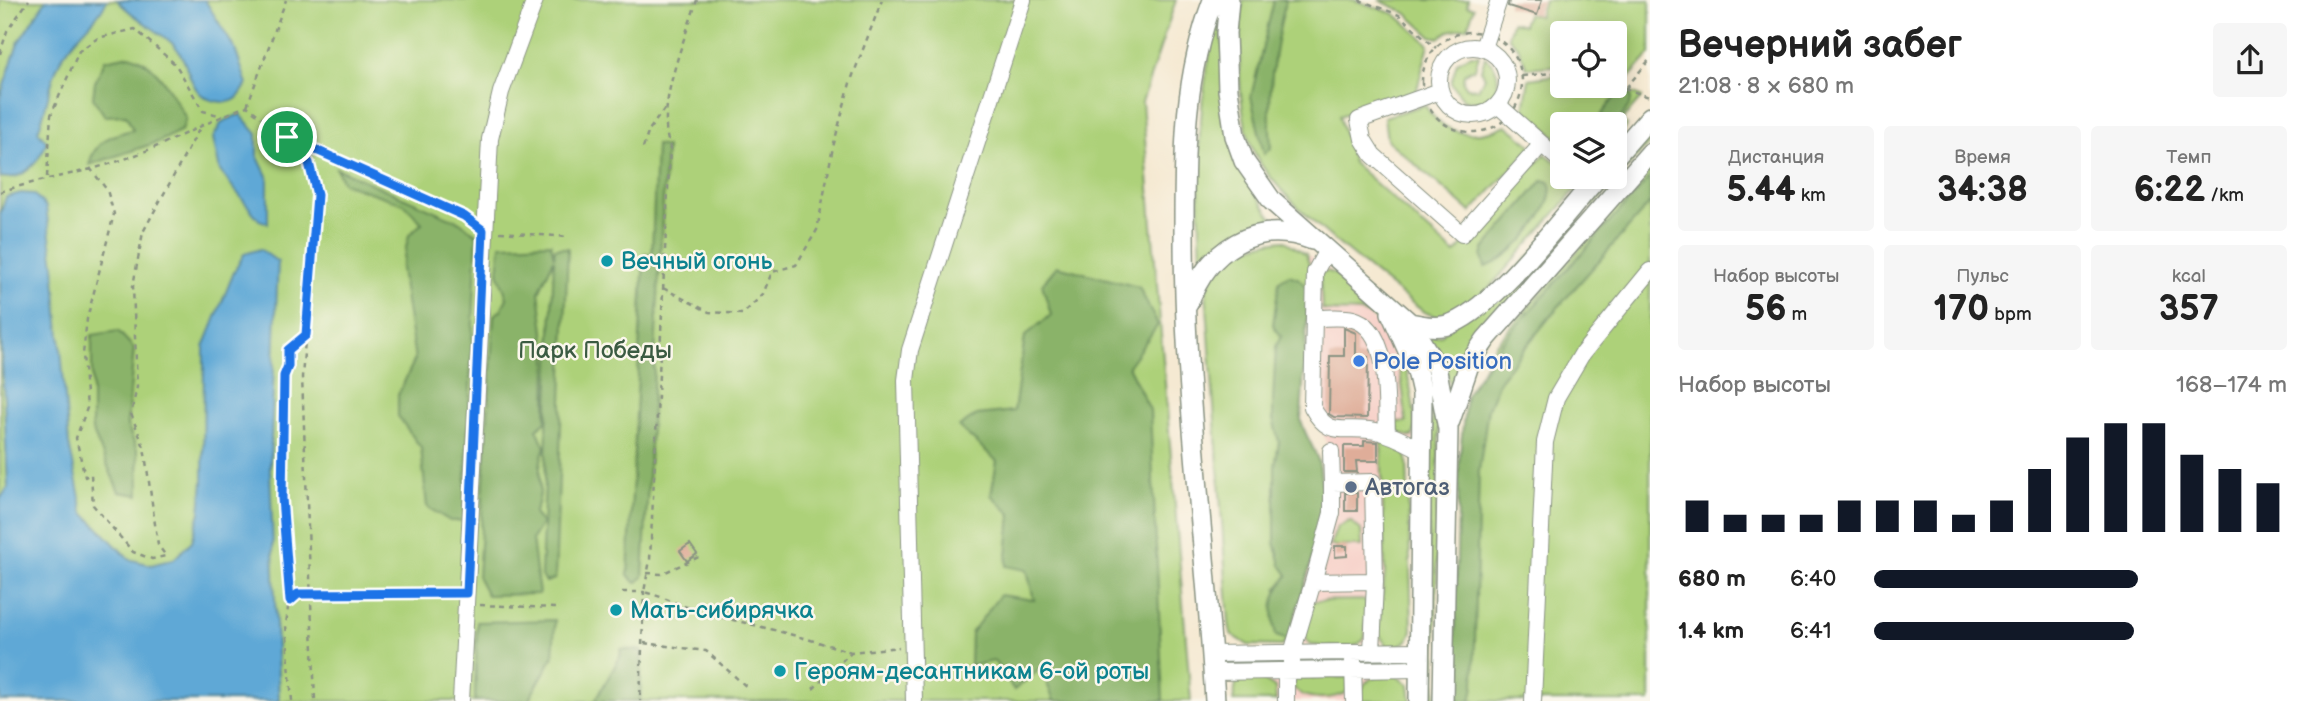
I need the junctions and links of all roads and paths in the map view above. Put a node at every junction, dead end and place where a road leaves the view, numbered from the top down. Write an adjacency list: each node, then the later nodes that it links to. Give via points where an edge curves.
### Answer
1 (29, 0): 13 (path, via 7,32)
2 (286, 0): 20 (path)
3 (535, 0): 38 (street, via 494,116)
4 (697, 0): 22 (path)
5 (882, 0): 42 (path, via 850,83 817,230 796,265 772,272 762,294 743,314 709,312)
6 (1023, 0): 66 (street, via 910,350 906,380)
7 (1213, 0): 44 (main road, via 1191,73 1184,128)
8 (1229, 0): 40 (main road, via 1228,90 1244,161 1272,201)
9 (1359, 0): 12 (path, via 1399,15)
10 (1499, 0): 11 (street)
11 (1486, 42): 12 (path, via 1460,34); 16 (path, via 1511,51); 19 (street, via 1462,48 1445,61); 23 (street, via 1505,68)
12 (1436, 48): 19 (path, via 1426,66)
13 (0, 54)
14 (1650, 59): 17 (path)
15 (1550, 73): 16 (path)
16 (1522, 76): 23 (path, via 1519,101)
17 (1627, 87)
18 (1627, 89): 21 (path)
19 (1432, 94): 23 (street, via 1460,114); 23 (path, via 1440,120 1466,132 1485,131); 28 (street, via 1359,120 1363,139 1373,155 1462,233)
20 (247, 106): 24 (path); 26 (path)
21 (1649, 107): 27 (main road)
22 (666, 108): 29 (path, via 649,130); 42 (path, via 665,134 670,147)
23 (1504, 110): 28 (street)
24 (222, 116): 25 (path); 33 (path, via 203,111 176,65 135,29 97,38 79,51 51,115)
25 (202, 124): 32 (path, via 160,145); 32 (path, via 144,232 133,286 137,387 131,414 144,447 158,545 166,556 152,559 133,552 93,505 91,474 85,477 76,438 87,408 83,354 87,319 114,214 107,190)
26 (287, 137): 38 (path, via 464,216); 47 (path, via 309,163 317,195)
27 (1627, 139)
28 (1542, 144): 30 (street)
29 (643, 148)
30 (1550, 151)
31 (1650, 153): 37 (main road)
32 (90, 168): 33 (path)
33 (47, 177): 35 (path)
34 (1583, 189): 36 (main road)
35 (0, 192)
36 (1572, 207): 37 (main road); 46 (main road, via 1502,286 1468,315 1437,327)
37 (1589, 223): 48 (main road, via 1486,339 1471,362)
38 (483, 230): 39 (path); 62 (street)
39 (569, 237)
40 (1322, 246): 43 (main road); 44 (main road, via 1293,233 1272,230 1229,248 1207,267); 45 (street, via 1315,272)
41 (1650, 271): 87 (street, via 1582,354 1556,398 1545,442)
42 (663, 288): 54 (path)
43 (1385, 303): 46 (main road); 50 (main road, via 1417,370 1422,393)
44 (1184, 315): 72 (main road)
45 (1315, 318): 49 (street, via 1352,319 1366,325 1376,337 1383,362); 49 (street, via 1312,407 1320,422 1333,430)
46 (1410, 323): 48 (main road, via 1436,366)
47 (306, 335): 57 (path, via 288,350 284,376 282,498); 61 (path, via 302,377)
48 (1448, 429): 86 (main road)
49 (1387, 434): 50 (street)
50 (1421, 450): 71 (main road)
51 (1331, 451): 52 (street)
52 (1332, 483): 55 (street, via 1374,482); 56 (street, via 1332,513)
53 (701, 556): 54 (path, via 662,574)
54 (647, 573): 59 (path)
55 (1375, 581): 56 (street); 69 (street)
56 (1313, 582): 70 (street)
57 (290, 590): 60 (path); 63 (path)
58 (622, 592): 59 (path)
59 (644, 592): 65 (path); 67 (path, via 714,616)
60 (298, 594): 61 (path); 63 (path)
61 (309, 595): 62 (path); 78 (path)
62 (466, 599): 64 (path); 79 (street)
63 (290, 601): 77 (path, via 286,625)
64 (555, 608)
65 (642, 643): 75 (path, via 706,651); 80 (path)
66 (913, 646): 67 (path); 81 (street)
67 (851, 652): 76 (path)
68 (1353, 652): 69 (street); 70 (street); 73 (street)
69 (1372, 652): 71 (street)
70 (1292, 653): 72 (street); 74 (street)
71 (1419, 660): 73 (street); 85 (main road)
72 (1212, 663): 74 (street); 82 (main road)
73 (1353, 670): 74 (street); 84 (street)
74 (1289, 671): 83 (street)
75 (748, 688)
76 (813, 690)
77 (292, 701)
78 (315, 701)
79 (461, 701)
80 (640, 701)
81 (914, 701)
82 (1215, 701)
83 (1286, 701)
84 (1354, 701)
85 (1419, 701)
86 (1443, 701)
87 (1533, 701)

